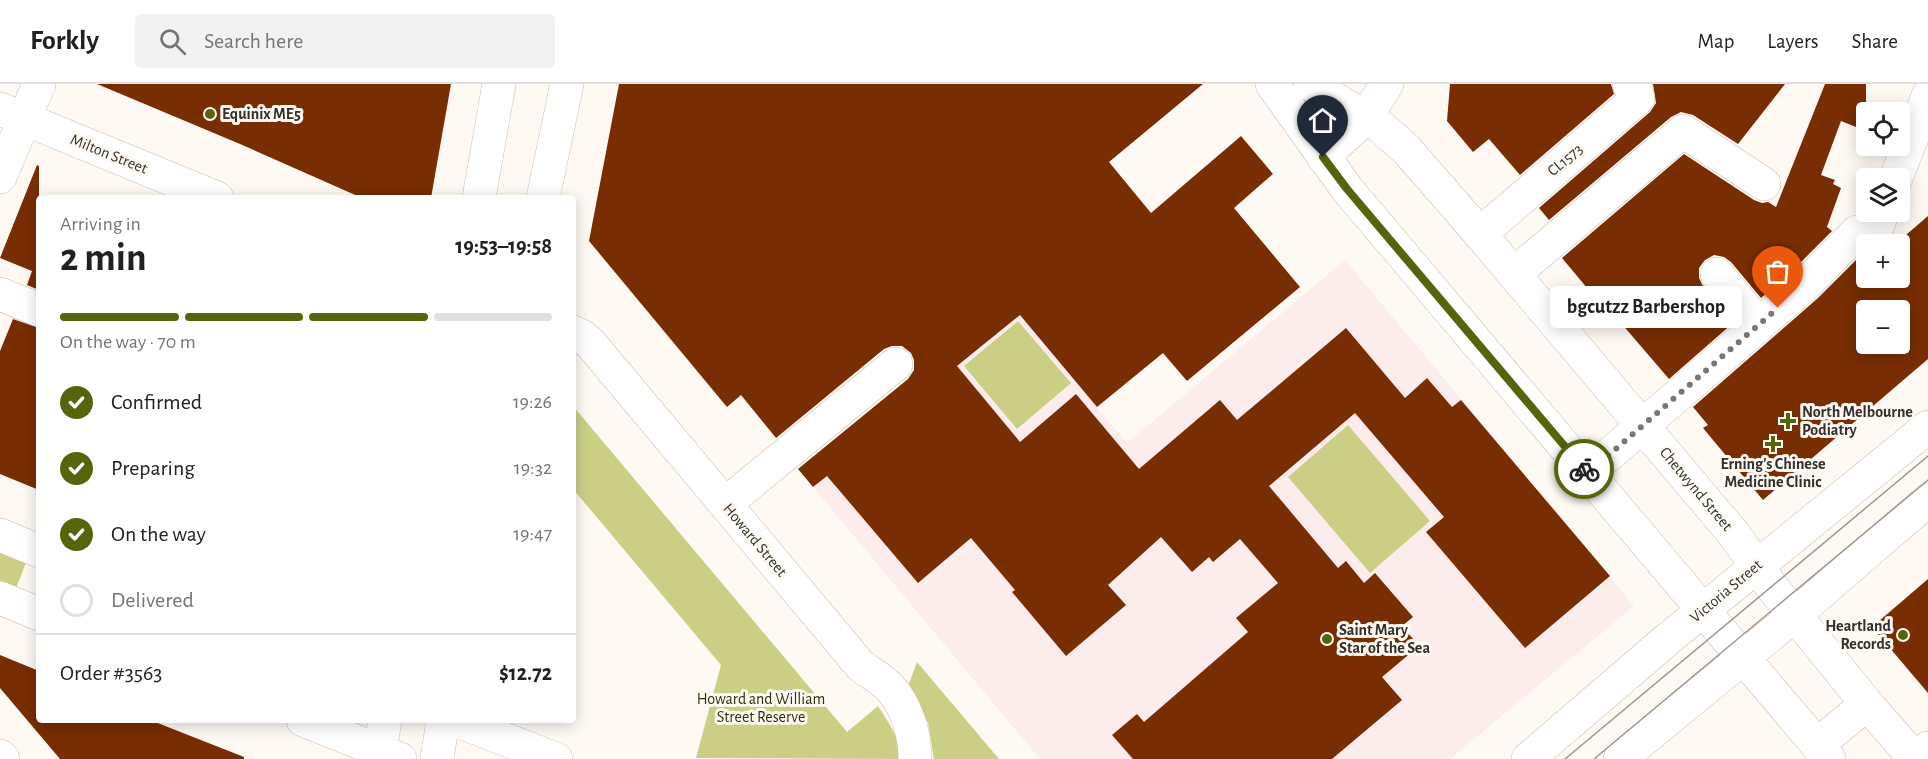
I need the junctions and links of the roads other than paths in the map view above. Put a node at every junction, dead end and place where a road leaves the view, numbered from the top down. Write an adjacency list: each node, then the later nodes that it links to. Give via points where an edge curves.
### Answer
1 (39, 84): 8 (street)
2 (499, 84): 15 (street)
3 (567, 84): 16 (street)
4 (1387, 84): 9 (street)
5 (1629, 84): 18 (street, CL1573, via 1638,98)
6 (1293, 89): 9 (street, Chetwynd Street); 10 (street, Chetwynd Street)
7 (1928, 96): 11 (street)
8 (12, 114): 12 (street); 14 (street, Milton Street)
9 (1365, 118): 10 (street); 18 (street, Chetwynd Street, via 1406,149)
10 (1323, 157): 28 (street, Chetwynd Street)
11 (1900, 168)
12 (0, 177)
13 (1764, 184): 19 (street, via 1683,131)
14 (211, 195)
15 (480, 195)
16 (544, 195)
17 (1877, 226): 23 (street, via 1857,232)
18 (1480, 234): 19 (street, Chetwynd Street)
19 (1514, 274): 26 (street, Chetwynd Street)
20 (1717, 274): 23 (street)
21 (0, 294): 22 (street)
22 (36, 309)
23 (1759, 325): 26 (street)
24 (576, 333): 30 (street, Howard Street, via 591,344)
25 (896, 364): 30 (street)
26 (1642, 425): 28 (street); 33 (street, Chetwynd Street, via 1733,532)
27 (1928, 427): 33 (street, Victoria Street)
28 (1588, 473): 35 (street, Chetwynd Street)
29 (1928, 500): 37 (street)
30 (725, 504): 48 (street, Howard Street, via 860,664 896,695 909,724)
31 (0, 535): 32 (street)
32 (36, 550)
33 (1756, 566): 35 (street, Victoria Street); 37 (street, Chetwynd Street)
34 (0, 598): 36 (street)
35 (1704, 610): 38 (street, Chetwynd Street); 49 (street, Victoria Street)
36 (36, 613)
37 (1795, 615): 38 (street); 39 (street, Chetwynd Street)
38 (1742, 657): 45 (street, Chetwynd Street); 50 (street)
39 (1867, 704): 45 (street); 51 (street, Chetwynd Street)
40 (314, 723): 43 (street)
41 (443, 723): 46 (street)
42 (463, 723): 47 (street)
43 (389, 743)
44 (1928, 748): 51 (street)
45 (1823, 752)
46 (437, 759)
47 (556, 759)
48 (915, 759)
49 (1528, 759)
50 (1620, 759)
51 (1915, 759)

